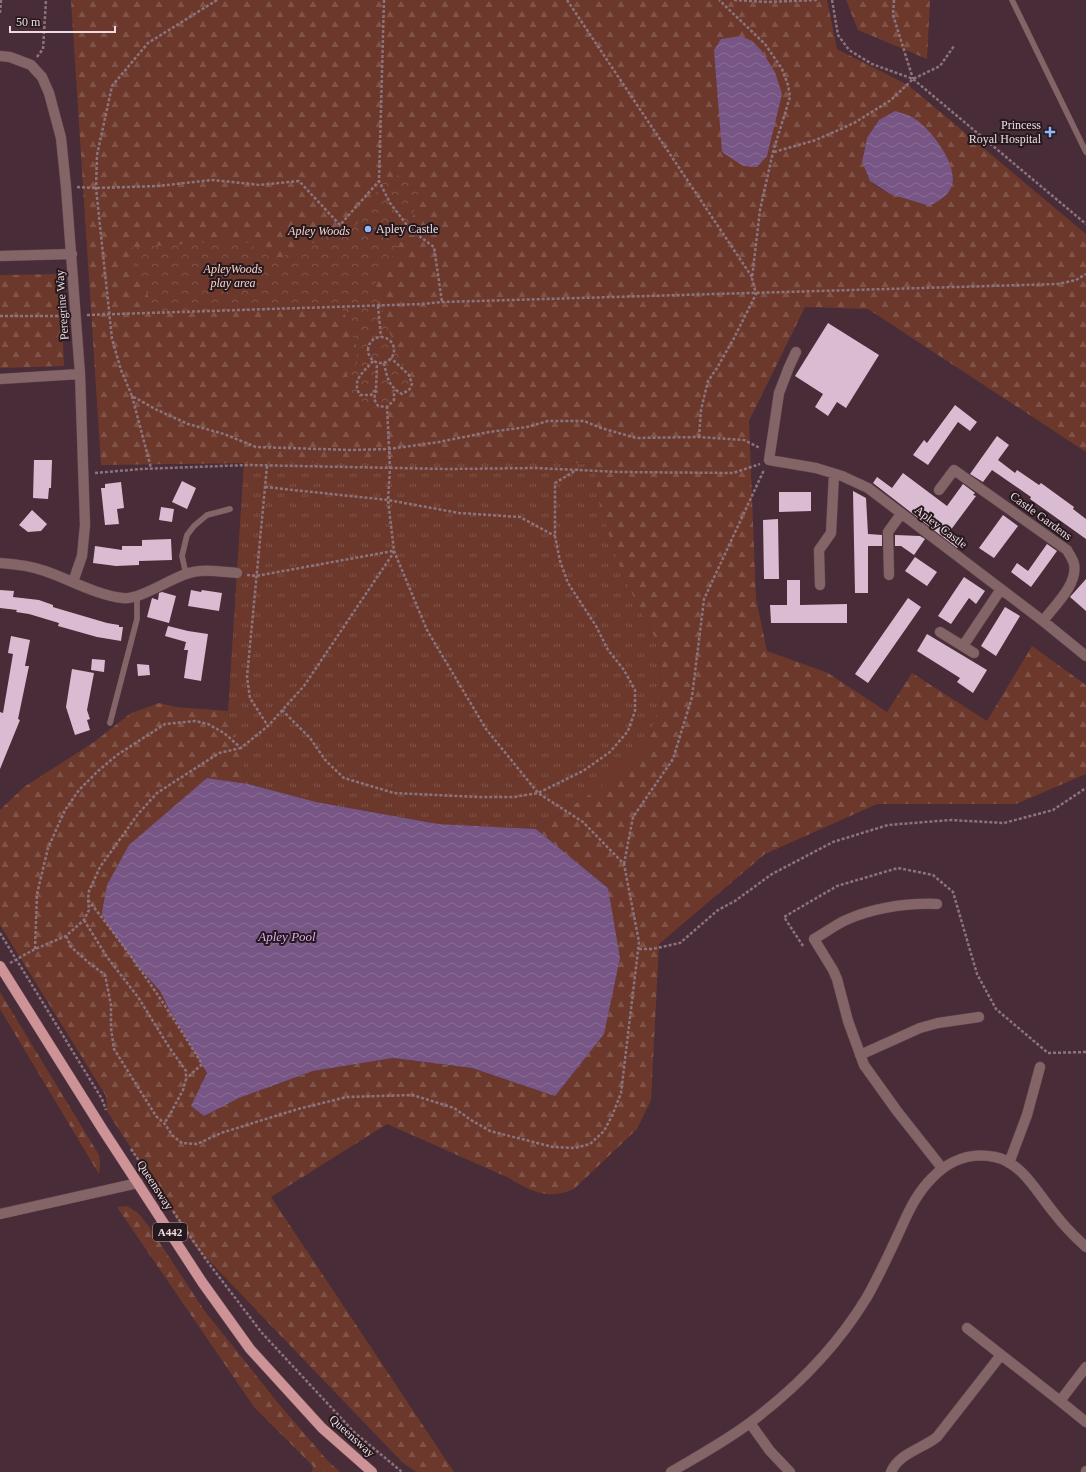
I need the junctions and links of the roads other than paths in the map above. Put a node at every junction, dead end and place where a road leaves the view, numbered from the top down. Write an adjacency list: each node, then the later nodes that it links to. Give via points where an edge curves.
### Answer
1 (1012, 0): 3 (lane)
2 (0, 56): 4 (street, Peregrine Way, via 31,65 42,77 49,93 61,138)
3 (1086, 152)
4 (72, 254): 5 (street); 7 (street, Peregrine Way)
5 (0, 256)
6 (796, 352): 9 (street, Apley Castle, via 779,393 769,456)
7 (80, 374): 8 (street); 17 (street, Peregrine Way, via 85,525 82,556)
8 (0, 379)
9 (834, 474): 12 (street, Apley Castle, via 868,488); 18 (street, via 830,533 819,550)
10 (939, 490): 21 (street, Castle Gardens, via 954,470 1067,550 1074,562 1075,573 1071,584)
11 (230, 509): 15 (lane, via 207,515 187,535 182,556)
12 (901, 514): 16 (street, via 888,532); 19 (street, Apley Castle)
13 (0, 563): 17 (street, via 44,571)
14 (238, 573): 15 (street, via 201,571)
15 (186, 574): 20 (street)
16 (889, 576)
17 (73, 582): 20 (street, via 104,595 125,598)
18 (820, 585)
19 (1001, 589): 21 (street, Apley Castle); 23 (street)
20 (136, 595): 26 (lane, via 137,619)
21 (1043, 620): 25 (street, Apley Castle)
22 (940, 632): 23 (street)
23 (963, 646): 24 (street)
24 (974, 653)
25 (1086, 656)
26 (110, 723)
27 (937, 904): 30 (street, via 903,905 878,910 846,920 814,939 837,979)
28 (0, 967): 34 (main road, Queensway / A442)
29 (979, 1017): 30 (street, via 920,1028)
30 (860, 1055): 33 (street, via 874,1080)
31 (1040, 1066): 32 (street, via 1027,1115)
32 (1009, 1163): 33 (street, via 995,1157 976,1156 964,1157); 36 (street, via 1021,1171 1055,1214)
33 (942, 1168): 41 (street, via 917,1195 878,1277 845,1329 800,1380)
34 (138, 1183): 35 (street); 43 (main road, Queensway / A442, via 202,1282 250,1349 322,1428)
35 (0, 1214)
36 (1086, 1247)
37 (967, 1328): 38 (street)
38 (1001, 1355): 40 (street); 46 (street, via 937,1437 904,1457)
39 (1086, 1367): 40 (street)
40 (1060, 1401): 42 (street)
41 (750, 1422): 44 (street); 45 (street, via 770,1451)
42 (1086, 1422)
43 (372, 1472)
44 (672, 1472)
45 (790, 1472)
46 (891, 1472)

